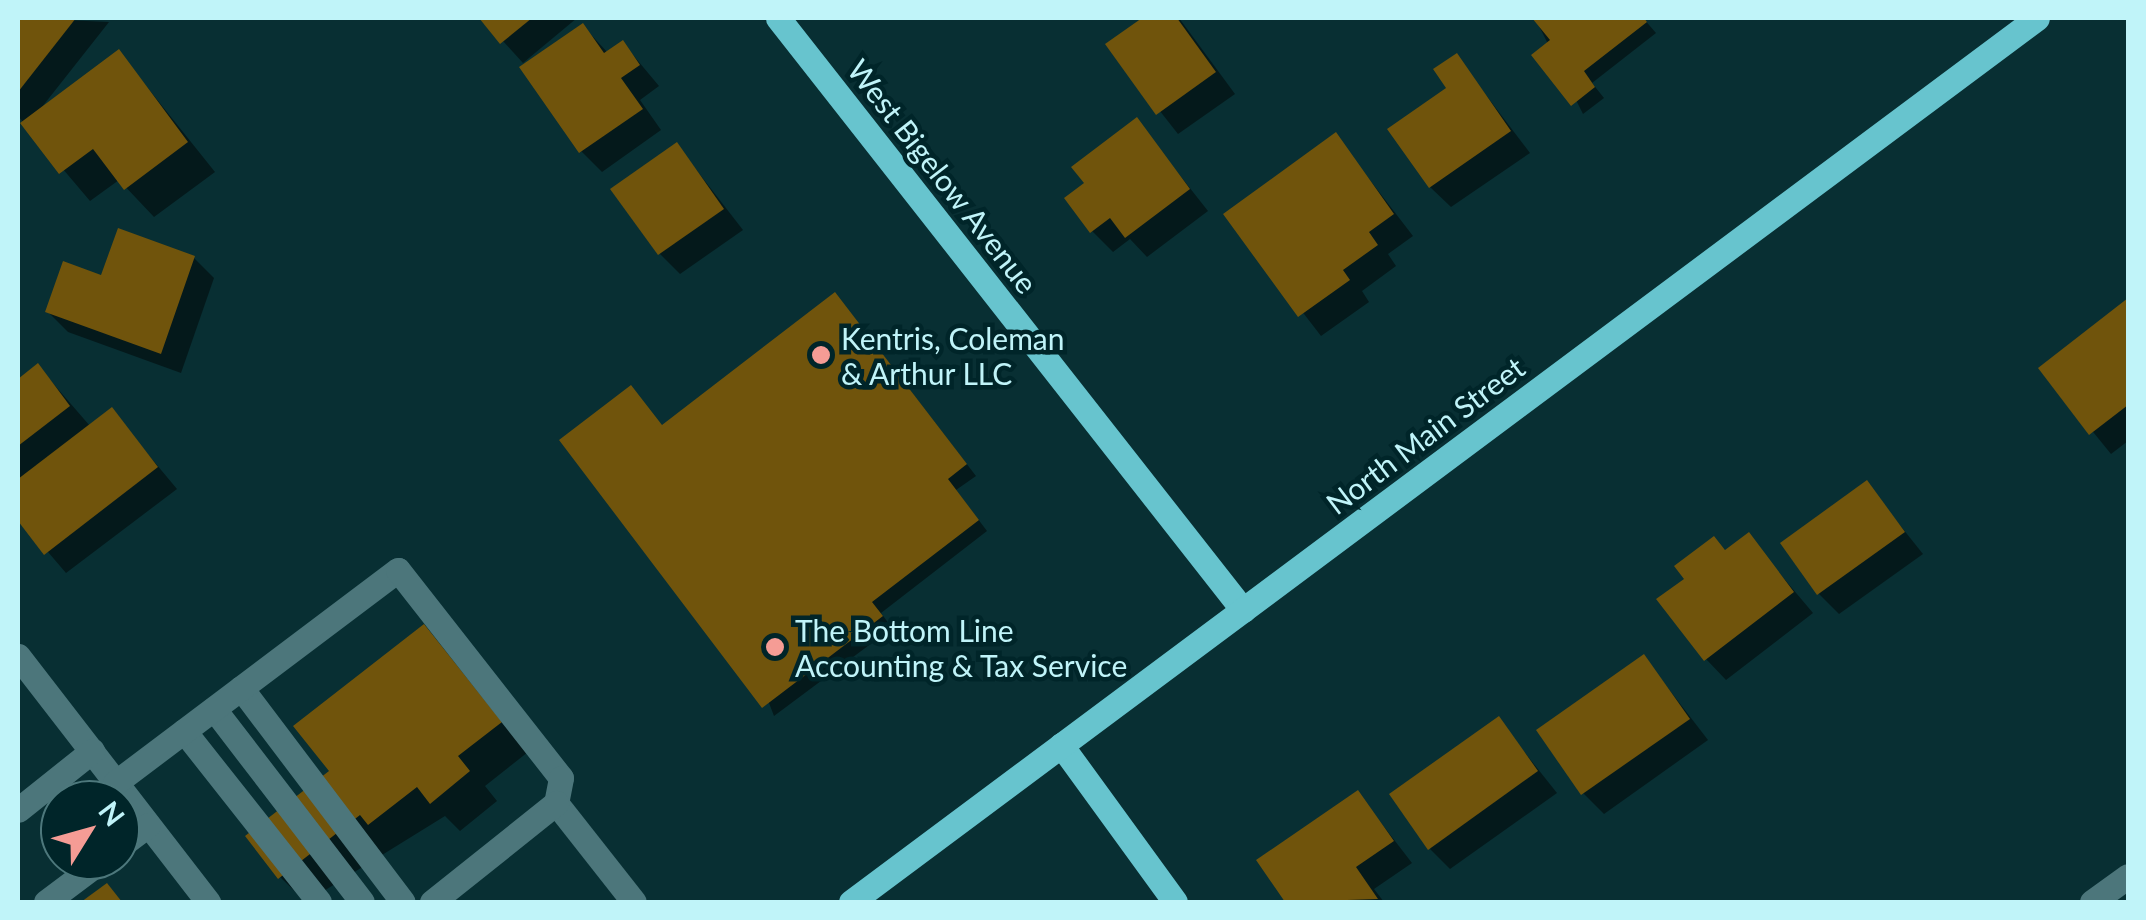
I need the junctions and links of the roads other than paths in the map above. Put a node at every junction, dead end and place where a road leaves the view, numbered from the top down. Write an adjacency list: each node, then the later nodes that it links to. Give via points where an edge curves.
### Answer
1 (778, 18): 3 (main road, West Bigelow Avenue)
2 (2037, 18): 3 (main road, North Main Street)
3 (1244, 610): 8 (main road, North Main Street)
4 (18, 656): 9 (street)
5 (241, 688): 6 (street); 12 (street, via 398,570 562,778); 23 (street)
6 (214, 709): 7 (street); 22 (street)
7 (184, 731): 11 (street); 21 (street)
8 (1061, 745): 26 (main road, North Main Street); 27 (main road)
9 (92, 751): 10 (street); 13 (street)
10 (113, 780)
11 (119, 780)
12 (556, 804): 24 (street); 25 (street)
13 (18, 810)
14 (140, 815): 15 (street)
15 (148, 825): 16 (street); 20 (street)
16 (140, 831)
17 (2128, 876): 28 (street)
18 (75, 880): 19 (street)
19 (46, 902)
20 (208, 902)
21 (318, 902)
22 (362, 902)
23 (403, 902)
24 (432, 902)
25 (634, 902)
26 (851, 902)
27 (1175, 902)
28 (2092, 902)

